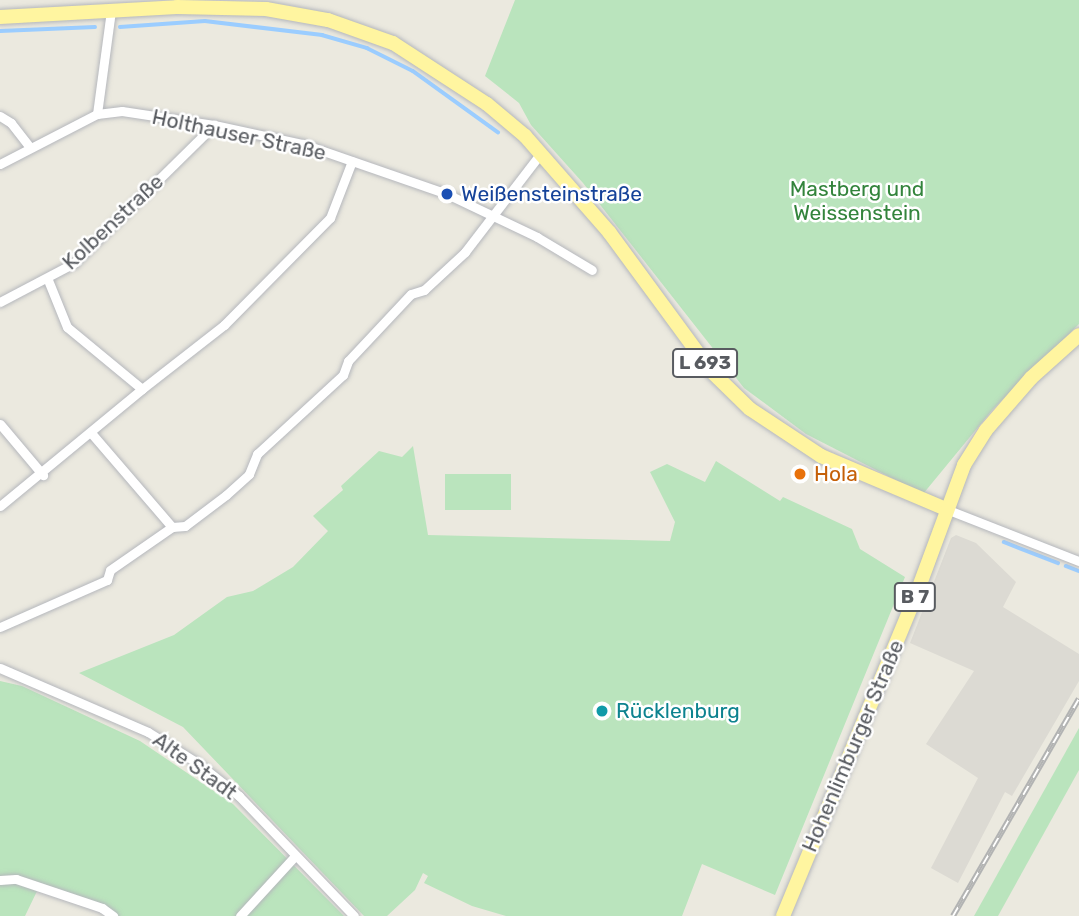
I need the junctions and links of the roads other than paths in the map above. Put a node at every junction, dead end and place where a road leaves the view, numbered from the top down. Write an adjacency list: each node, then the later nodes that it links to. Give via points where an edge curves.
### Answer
1 (110, 10): 2 (main road, L 693); 3 (street); 7 (main road, L 693, via 221,6 328,20 393,43 439,71 487,104)
2 (0, 16)
3 (97, 114): 5 (street, Holthauser Straße, via 122,111); 6 (street, Holthauser Straße)
4 (0, 117): 6 (street, via 11,123)
5 (214, 125): 8 (street, Holthauser Straße, via 303,144); 12 (street, Kolbenstraße, via 74,263)
6 (30, 147): 9 (street, Holthauser Straße)
7 (541, 153): 10 (street); 20 (main road, L 693, via 609,232 730,391 775,428 821,456)
8 (352, 162): 10 (street, Holthauser Straße); 15 (street, via 330,218 224,326)
9 (0, 164)
10 (494, 215): 11 (street, Holthauser Straße); 21 (street, via 465,252 424,289 411,294 348,360 343,375 319,402 305,407 257,454 250,474 185,526)
11 (592, 270)
12 (48, 280): 13 (street, Kolbenstraße); 15 (street, via 67,327)
13 (0, 302)
14 (1079, 335): 20 (main road, Hohenlimburger Straße / B 7, via 1031,378 986,430)
15 (142, 388): 17 (street)
16 (0, 424): 18 (street)
17 (92, 434): 18 (street); 21 (street)
18 (43, 475): 19 (street)
19 (0, 506)
20 (946, 509): 22 (street); 30 (main road, Hohenlimburger Straße / B 7, via 916,595)
21 (172, 527): 23 (street, via 110,570 107,580)
22 (1078, 558)
23 (0, 627)
24 (0, 668): 25 (street, Alte Stadt, via 148,732 196,762 239,796)
25 (294, 857): 28 (street); 29 (street, Alte Stadt)
26 (0, 880): 27 (street, via 16,879 102,908)
27 (113, 916)
28 (240, 916)
29 (354, 916)
30 (783, 916)

